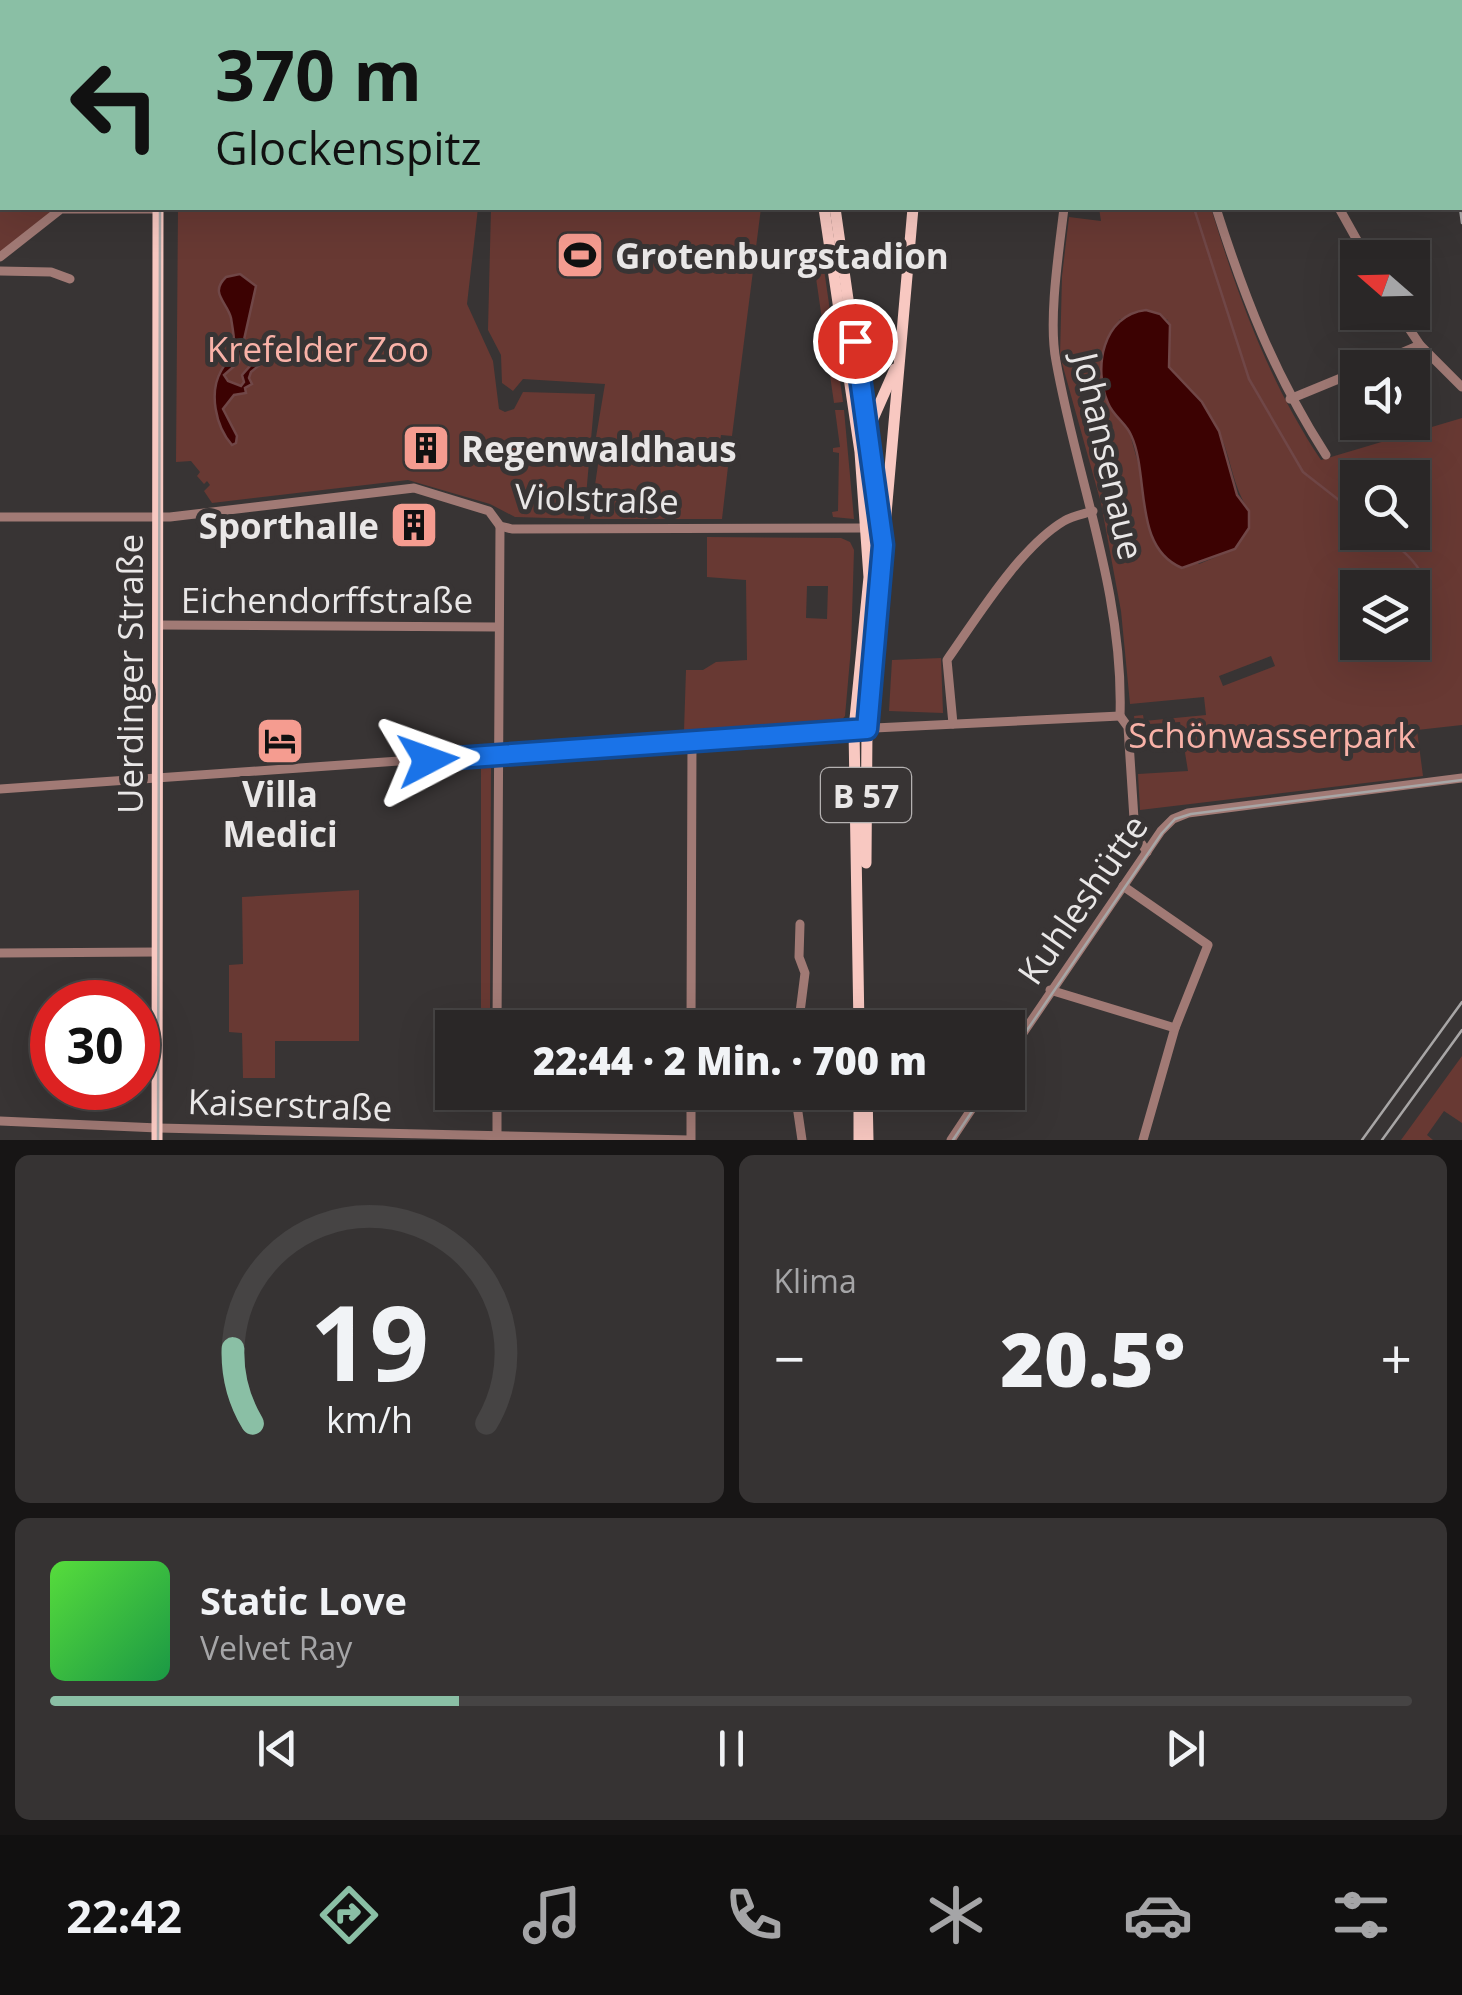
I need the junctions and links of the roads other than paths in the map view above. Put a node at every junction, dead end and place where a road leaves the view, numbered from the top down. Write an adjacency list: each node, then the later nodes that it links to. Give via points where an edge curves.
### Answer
1 (61, 210): 10 (street)
2 (158, 210): 25 (main road, Uerdinger Straße)
3 (824, 210): 21 (main road, B 57)
4 (836, 210): 20 (main road, B 57)
5 (913, 210): 16 (main road)
6 (1064, 210): 23 (street, Johansenaue, via 1055,358)
7 (1217, 210): 19 (street, via 1244,296)
8 (1341, 210): 9 (street)
9 (1358, 240)
10 (0, 257)
11 (0, 271): 12 (street)
12 (70, 279)
13 (1410, 330): 14 (street)
14 (1420, 346): 15 (street); 18 (street)
15 (1410, 350)
16 (898, 361): 20 (main road); 28 (main road)
17 (1340, 378): 19 (street)
18 (1462, 387)
19 (1290, 399): 22 (street)
20 (867, 432): 21 (main road); 28 (main road, B 57)
21 (860, 452): 27 (main road, B 57)
22 (1326, 455)
23 (1093, 511): 31 (street, Johansenaue, via 1113,602); 32 (street, via 1064,521 1033,549 947,660)
24 (0, 517): 25 (street, Violstraße)
25 (157, 518): 26 (street, Violstraße, via 414,488 489,512); 29 (main road, Uerdinger Straße)
26 (500, 526): 27 (street, Violstraße); 30 (street)
27 (866, 528): 33 (main road, B 57)
28 (883, 545): 33 (main road, B 57)
29 (157, 626): 30 (street, Eichendorffstraße); 36 (main road, Uerdinger Straße)
30 (497, 627): 35 (street)
31 (1120, 716): 32 (street); 39 (street, Johansenaue, via 1128,726 1134,834)
32 (953, 724): 33 (street)
33 (861, 729): 34 (street); 48 (main road, B 57)
34 (692, 742): 35 (street); 46 (street)
35 (498, 755): 36 (street); 45 (street)
36 (157, 776): 38 (street); 42 (main road, Uerdinger Straße)
37 (1462, 778): 39 (street, Kuhleshütte, via 1188,813 1168,823)
38 (0, 789)
39 (1147, 852): 40 (street, Kuhleshütte)
40 (1122, 886): 44 (street, Kuhleshütte); 49 (street, via 1208,945)
41 (800, 924): 47 (street)
42 (157, 952): 43 (street); 58 (main road, Uerdinger Straße)
43 (0, 953)
44 (1050, 990): 49 (street); 50 (street, Kuhleshütte)
45 (497, 1010)
46 (691, 1010)
47 (800, 1010)
48 (863, 1010)
49 (1176, 1028): 66 (street)
50 (1025, 1029)
51 (497, 1110): 59 (street)
52 (691, 1110): 61 (street)
53 (798, 1110): 62 (street)
54 (859, 1110): 63 (main road)
55 (867, 1110): 64 (main road)
56 (971, 1110): 65 (street)
57 (0, 1121): 58 (street, Kaiserstraße)
58 (156, 1134): 59 (street, Kaiserstraße)
59 (496, 1139): 60 (street, Kaiserstraße)
60 (639, 1139): 61 (street, Kaiserstraße)
61 (690, 1140)
62 (802, 1140)
63 (860, 1140)
64 (868, 1140)
65 (952, 1140)
66 (1143, 1140)

